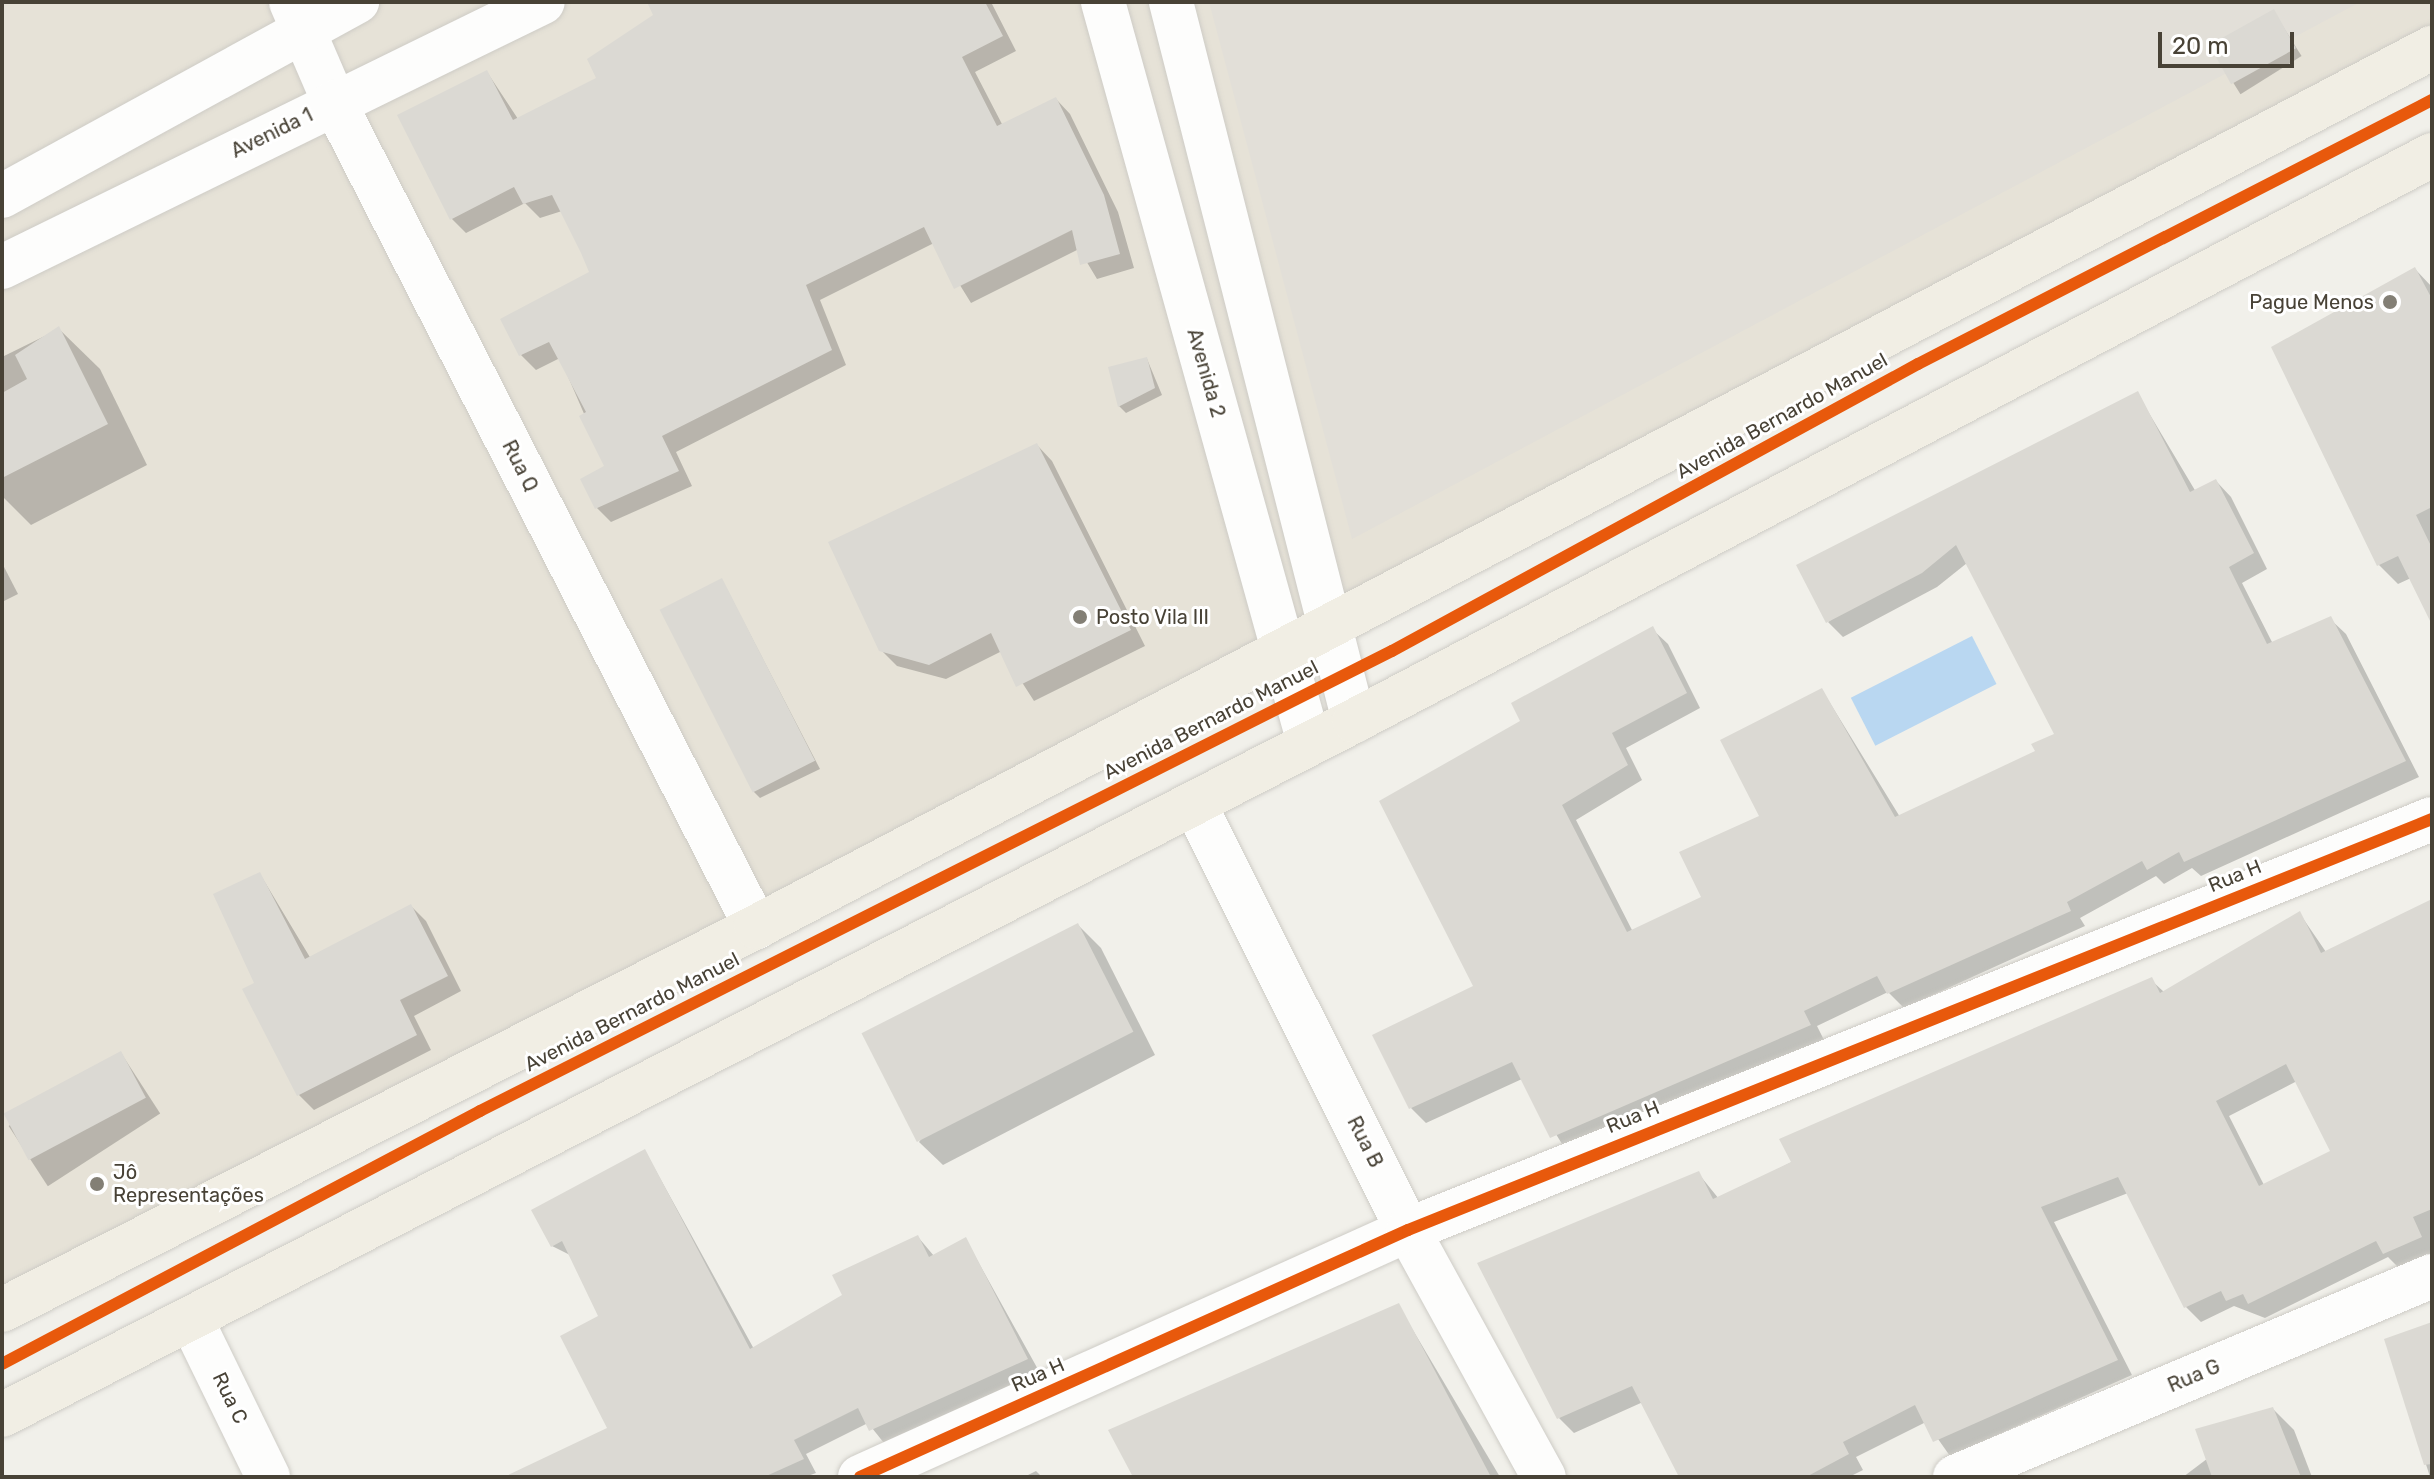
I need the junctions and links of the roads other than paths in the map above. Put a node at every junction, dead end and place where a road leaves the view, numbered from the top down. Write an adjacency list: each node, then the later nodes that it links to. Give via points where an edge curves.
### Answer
1 (357, 2): 5 (street)
2 (543, 2): 7 (street, Avenida 1)
3 (1103, 2): 12 (street, Avenida 2)
4 (1171, 2): 11 (street)
5 (298, 16): 7 (street, Rua Q); 9 (street, via 107,145)
6 (2432, 48): 11 (main road, Avenida Bernardo Manuel)
7 (334, 102): 10 (street, Avenida 1); 17 (street, Rua Q)
8 (2432, 155): 13 (main road)
9 (2, 196)
10 (2, 267)
11 (1330, 627): 12 (main road, Avenida Bernardo Manuel); 13 (street)
12 (1284, 651): 14 (street, Avenida 2); 17 (main road, Avenida Bernardo Manuel)
13 (1354, 721): 14 (main road)
14 (1309, 743): 15 (main road)
15 (1194, 803): 18 (street, Rua B); 21 (main road)
16 (2432, 819): 18 (street, Rua H)
17 (756, 927): 20 (main road, Avenida Bernardo Manuel)
18 (1408, 1230): 24 (street, Rua H); 25 (street, Rua B)
19 (2432, 1276): 26 (street, Rua G)
20 (5, 1302)
21 (191, 1319): 22 (main road); 23 (street, Rua C)
22 (2, 1415)
23 (268, 1477)
24 (860, 1477)
25 (1544, 1477)
26 (1955, 1477)

